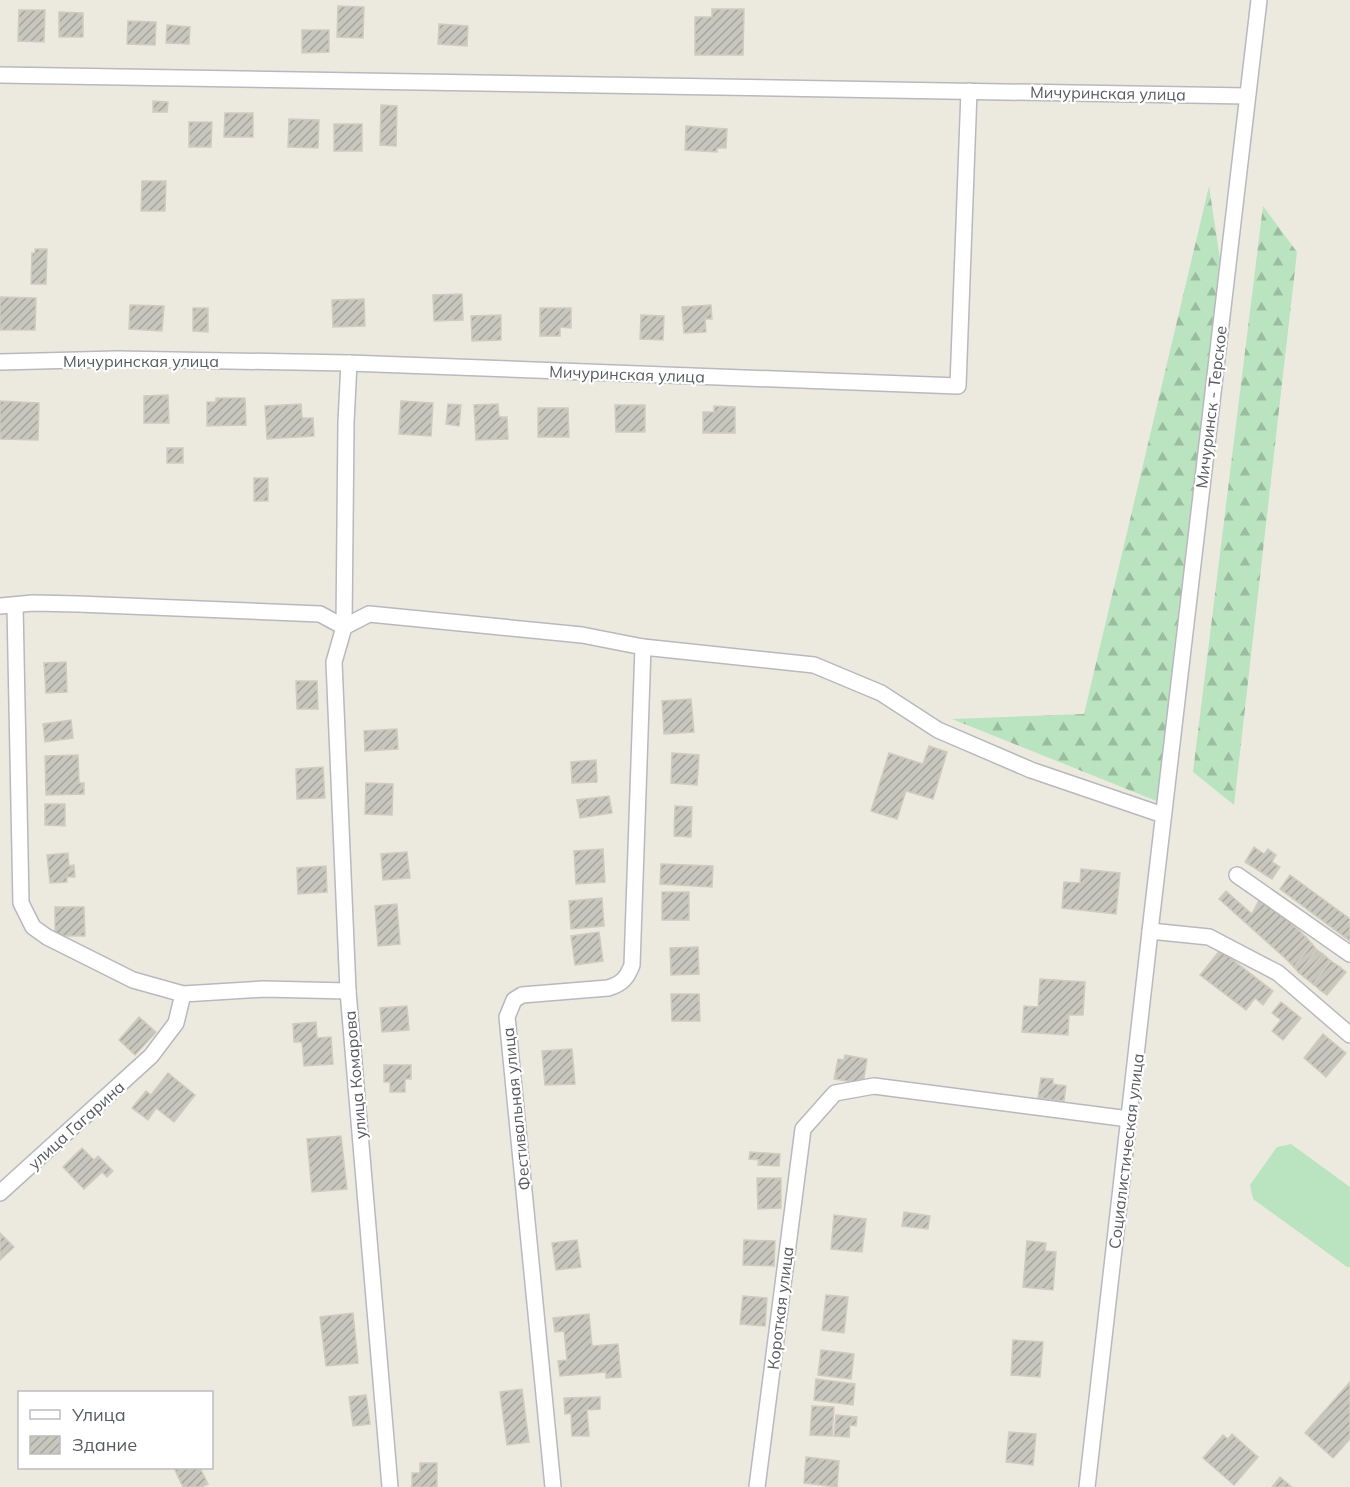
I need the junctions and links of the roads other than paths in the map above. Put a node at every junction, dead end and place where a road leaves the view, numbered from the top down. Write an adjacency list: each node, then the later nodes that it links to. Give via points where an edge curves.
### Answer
1 (1259, 0): 4 (street, Мичуринск - Терское)
2 (0, 75): 3 (street, Мичуринская улица)
3 (969, 91): 4 (street, Мичуринская улица); 6 (street, Мичуринская улица, via 958,386)
4 (1247, 96): 10 (street, Мичуринск - Терское)
5 (0, 362): 6 (street, Мичуринская улица, via 117,359)
6 (349, 363): 8 (street, улица Комарова)
7 (7, 606): 8 (street, via 78,604 320,614); 15 (street, via 21,903 33,927 47,938 133,980)
8 (344, 627): 9 (street, via 369,614 582,634); 14 (street, улица Комарова, via 334,662)
9 (643, 647): 10 (street, via 814,665 882,693 938,730 1010,761); 20 (street, Фестивальная улица, via 633,965 620,985 522,995 514,1000 507,1017)
10 (1163, 815): 12 (street, Социалистическая улица)
11 (1237, 875): 13 (street)
12 (1150, 931): 16 (street, via 1209,937 1278,973); 17 (street, Социалистическая улица)
13 (1350, 954)
14 (348, 991): 15 (street, via 264,989); 19 (street, улица Комарова)
15 (183, 994): 18 (street, улица Гагарина, via 176,1023 152,1056)
16 (1350, 1035)
17 (1129, 1119): 21 (street, Короткая улица, via 874,1086 835,1093 803,1128); 22 (street, Социалистическая улица)
18 (0, 1193)
19 (390, 1487)
20 (553, 1487)
21 (757, 1487)
22 (1087, 1487)

